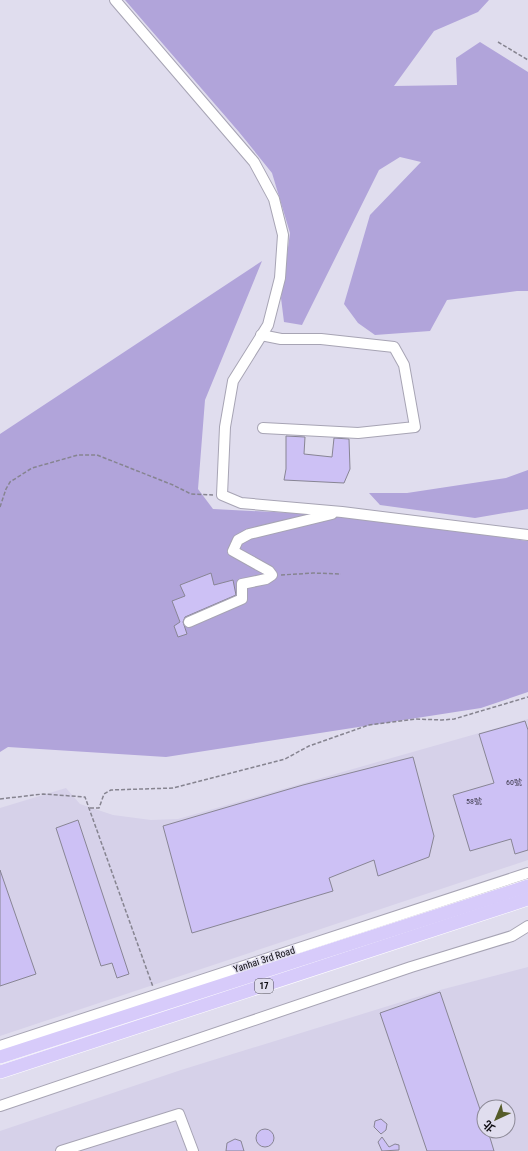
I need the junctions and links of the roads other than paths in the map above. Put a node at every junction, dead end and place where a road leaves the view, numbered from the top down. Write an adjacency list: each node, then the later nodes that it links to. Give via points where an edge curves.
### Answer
1 (115, 0): 2 (street, via 254,162 274,199 283,235 280,278 268,325)
2 (261, 334): 3 (street, via 281,339 321,339 394,347 404,365 415,426 358,433); 4 (street, via 233,381 225,426 222,495 241,503)
3 (263, 428)
4 (342, 512): 5 (street); 6 (street, via 249,534 238,540 233,551 272,575 266,579 242,584 242,599)
5 (528, 535)
6 (189, 622)
7 (528, 873): 12 (street, Yanhai 3rd Road)
8 (528, 886): 12 (main road, Yanhai 3rd Road / 17)
9 (528, 900): 13 (main road, 17)
10 (528, 919): 15 (street, via 504,933 251,1015)
11 (528, 926): 15 (street, via 512,936)
12 (168, 997): 13 (street); 14 (main road, Yanhai 3rd Road / 17)
13 (174, 1015): 16 (main road, 17)
14 (87, 1023): 16 (street); 18 (main road, Yanhai 3rd Road / 17)
15 (241, 1024): 22 (street)
16 (93, 1042): 20 (main road, 17)
17 (0, 1046): 18 (street, Yanhai 3rd Road)
18 (14, 1047): 19 (main road, Yanhai 3rd Road / 17); 20 (street)
19 (0, 1057)
20 (20, 1066): 21 (main road, 17)
21 (0, 1072)
22 (0, 1106)
23 (61, 1151): 24 (street, via 179,1114)
24 (192, 1151)

